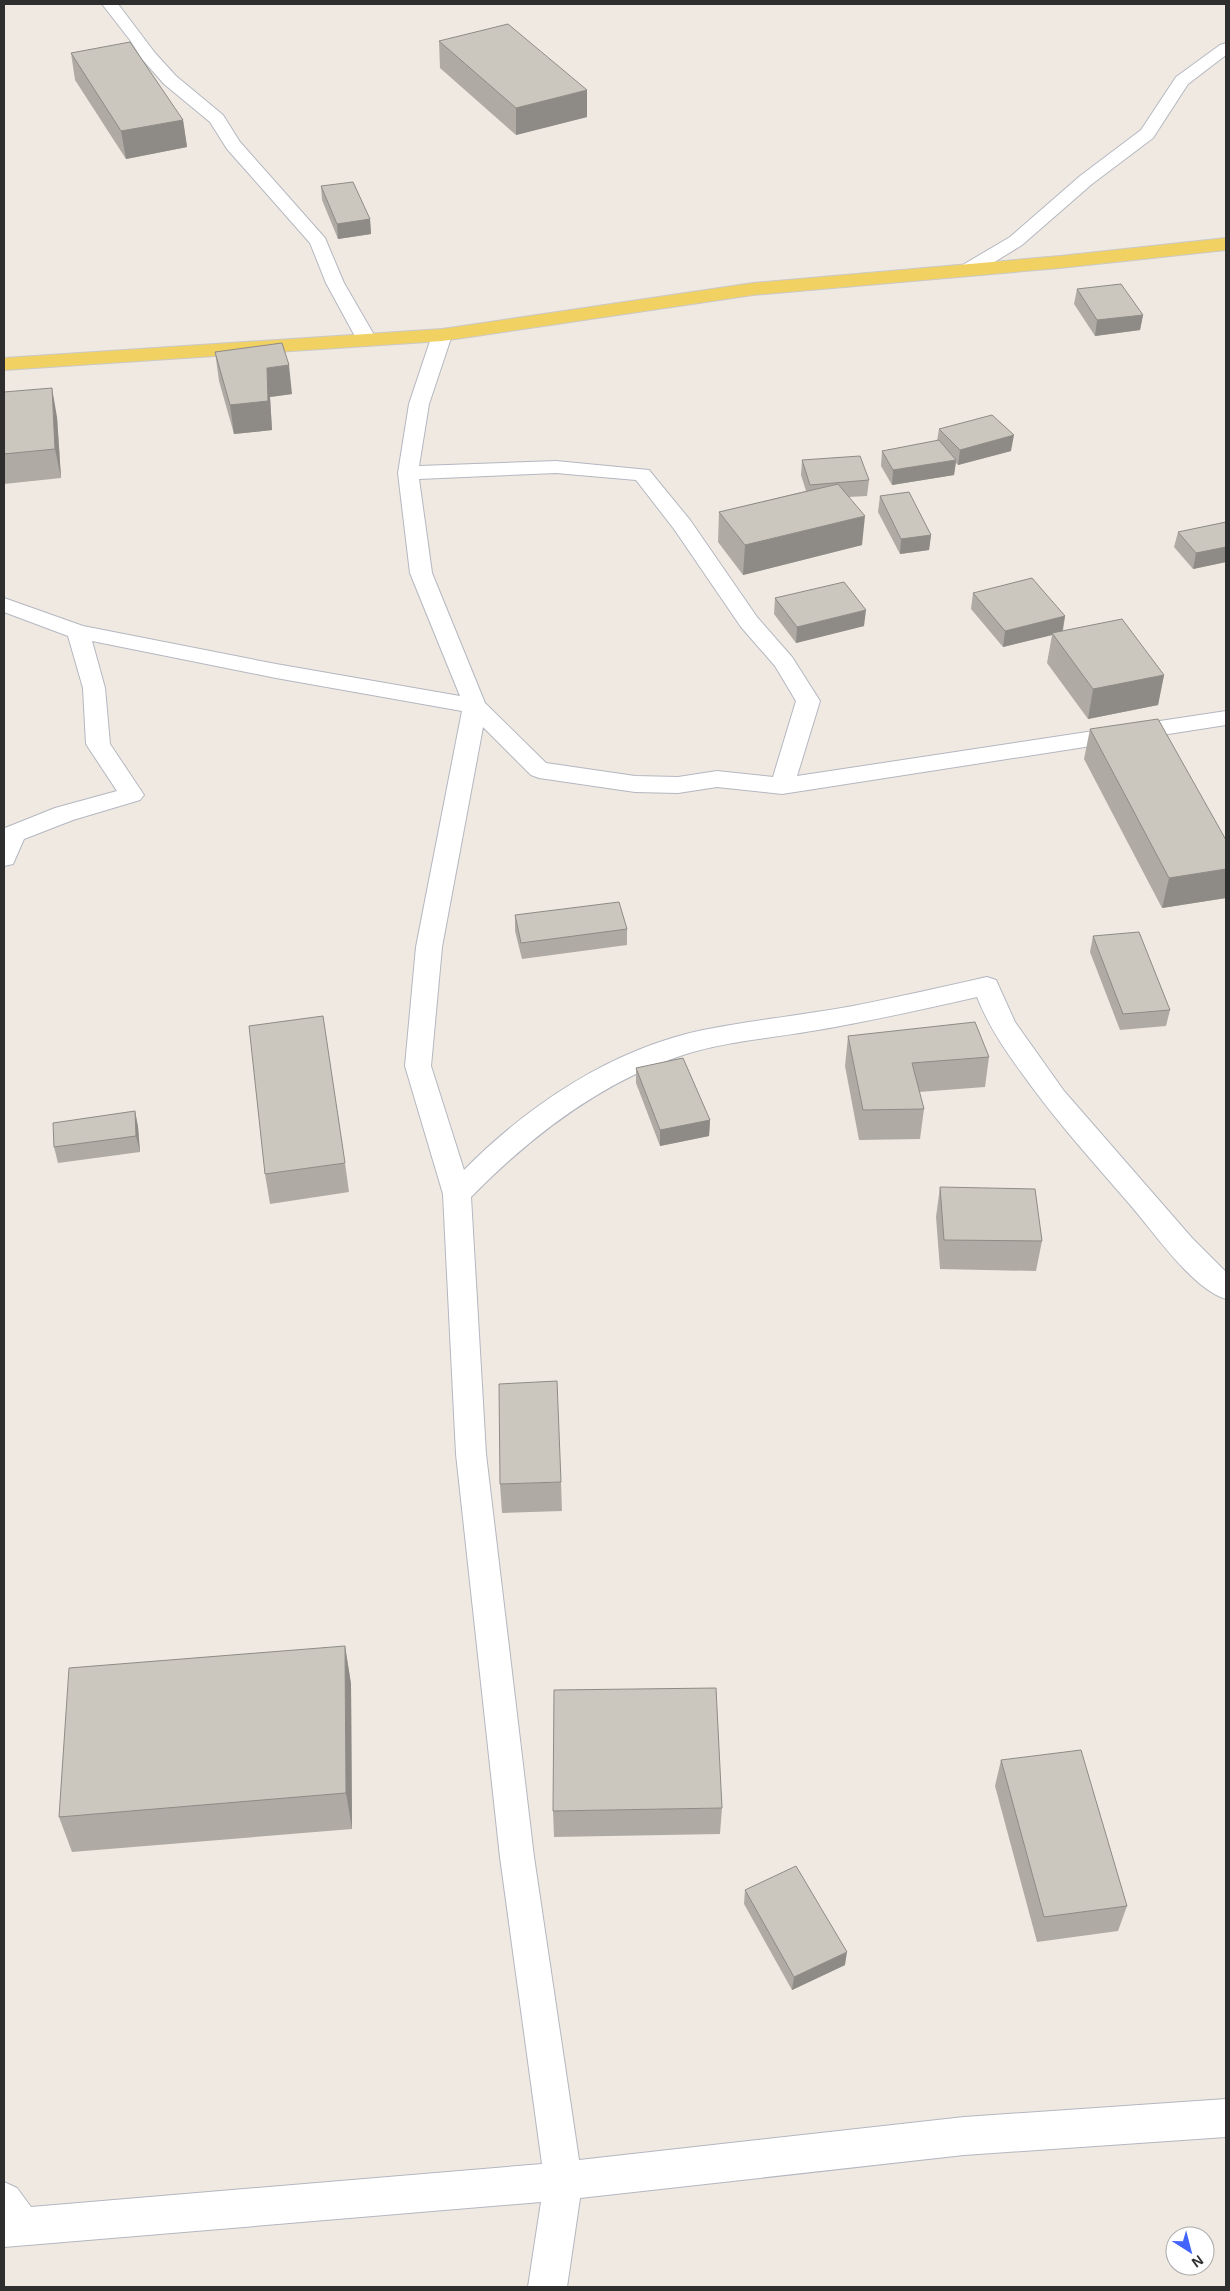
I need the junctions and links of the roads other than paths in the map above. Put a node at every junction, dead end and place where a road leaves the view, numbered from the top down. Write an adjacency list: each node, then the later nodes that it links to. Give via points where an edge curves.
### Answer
1 (110, 4): 6 (street, via 148,56 170,80 217,119 233,145 319,242 335,283)
2 (1226, 48): 4 (street, via 1182,82 1146,134 1086,180 1016,242)
3 (1226, 244): 4 (main road)
4 (968, 270): 5 (main road, via 753,289)
5 (442, 335): 6 (main road); 8 (street, via 418,404)
6 (367, 340): 7 (main road)
7 (4, 364)
8 (408, 473): 11 (street, via 422,573); 13 (street, via 556,467 642,474 682,525 749,622 784,662 808,701)
9 (4, 605): 10 (street)
10 (78, 632): 11 (street, via 276,672); 14 (street, via 94,688 98,744 132,795 64,814 14,834)
11 (475, 706): 13 (street, via 539,770 635,784 678,785 717,779); 15 (street, via 429,947 418,1066)
12 (1226, 718): 13 (street)
13 (782, 786)
14 (4, 858)
15 (457, 1194): 16 (street, via 503,1149 546,1114 646,1058 702,1040 853,1015 987,986 992,1006 1006,1030 1049,1092 1198,1264); 18 (street, via 471,1454 517,1857)
16 (1226, 1288)
17 (1226, 2118): 18 (street, via 964,2136)
18 (563, 2181): 19 (street); 20 (street)
19 (10, 2218)
20 (548, 2287)

